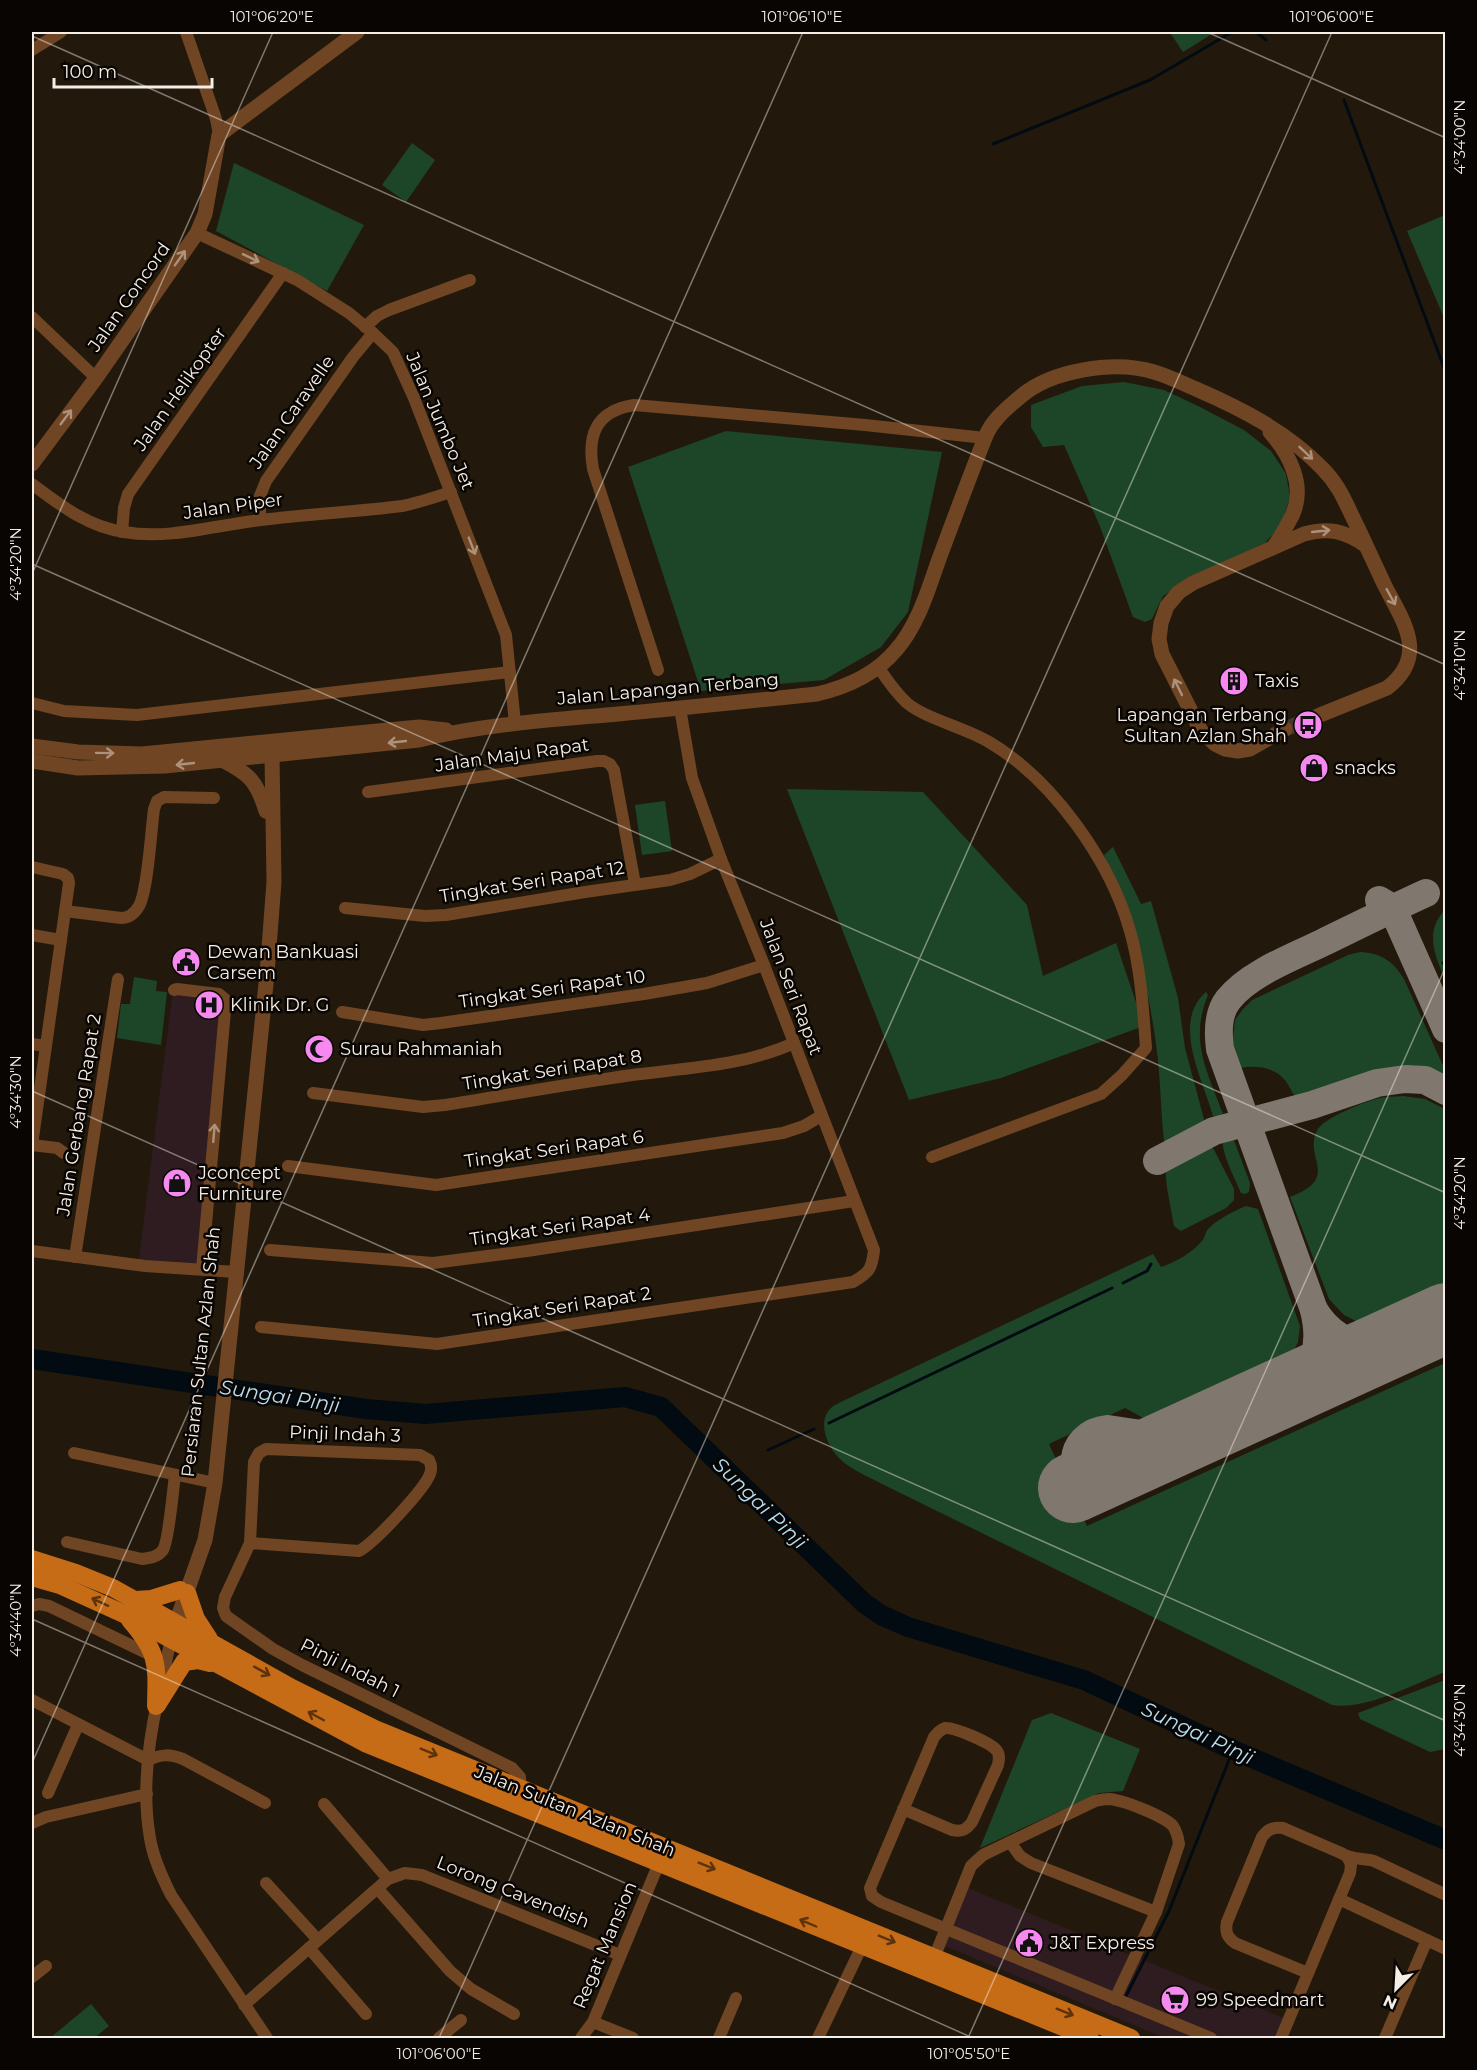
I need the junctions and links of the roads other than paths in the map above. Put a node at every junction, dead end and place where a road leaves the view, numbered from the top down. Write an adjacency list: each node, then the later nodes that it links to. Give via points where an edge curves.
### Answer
1 (62, 32): 4 (street)
2 (186, 32): 5 (street)
3 (357, 32): 5 (street)
4 (32, 50)
5 (219, 135): 6 (street, Jalan Concord, via 205,214)
6 (197, 233): 7 (street, Jalan Jumbo Jet, one-way to 7); 11 (street, Jalan Concord, one-way to 6)
7 (283, 273): 10 (street, Jalan Jumbo Jet); 18 (street, Jalan Helikopter, via 129,494)
8 (470, 280): 10 (street, Jalan Caravelle, via 389,310 377,316)
9 (32, 317): 11 (street)
10 (369, 330): 16 (street, Jalan Jumbo Jet, via 393,352); 17 (street, Jalan Caravelle, via 266,481 260,496)
11 (96, 378): 14 (street, Jalan Concord, one-way to 11)
12 (1259, 419): 13 (street, Jalan Lapangan Terbang, via 1153,372 1109,367 1041,383 1012,403); 19 (street, Jalan Lapangan Terbang, via 1284,448 1298,486 1292,516); 20 (street, Jalan Lapangan Terbang, one-way to 20, via 1304,450 1340,488)
13 (984, 438): 21 (street, Jalan Lapangan Terbang, via 920,612 897,649); 22 (street, via 634,405 620,407 603,417 593,433 593,469)
14 (32, 464)
15 (32, 484): 18 (street, Jalan Piper, via 70,513)
16 (451, 492): 17 (street, Jalan Piper, via 405,505); 23 (street, Jalan Jumbo Jet, one-way to 23, via 506,635)
17 (260, 520): 18 (street, Jalan Piper, via 161,534)
18 (122, 532)
19 (1275, 545): 20 (street, one-way to 20, via 1325,530 1343,532); 28 (street, one-way to 19, via 1250,750 1225,749 1206,737 1162,654 1159,630 1167,606 1179,592)
20 (1365, 545): 26 (street, Jalan Lapangan Terbang, one-way to 26, via 1404,620 1411,646 1407,661 1386,688 1347,705)
21 (879, 668): 25 (street, Jalan Lapangan Terbang, via 836,690 817,694); 59 (street, via 908,703 988,741 1017,760 1072,820 1114,886 1139,968 1146,1048 1122,1075 1101,1094)
22 (658, 670)
23 (510, 672): 24 (street, via 137,715 64,711); 27 (street, Jalan Jumbo Jet)
24 (32, 703)
25 (680, 708): 27 (street, Jalan Lapangan Terbang); 41 (street, Jalan Seri Rapat, via 692,778)
26 (1318, 711)
27 (515, 723): 30 (street, Jalan Lapangan Terbang)
28 (1281, 729)
29 (376, 731): 30 (street, Jalan Lapangan Terbang, via 419,727); 32 (street, Jalan Lapangan Terbang); 34 (street, via 286,744)
30 (455, 732): 33 (street, Jalan Lapangan Terbang, one-way to 33, via 419,740)
31 (37, 749): 32 (street, Jalan Lapangan Terbang, one-way to 32, via 142,754)
32 (181, 750): 34 (street)
33 (309, 752): 34 (street, Jalan Lapangan Terbang); 37 (street, via 279,764)
34 (267, 754): 35 (street, Jalan Lapangan Terbang); 37 (street, Persiaran Sultan Azlan Shah); 40 (street, Persiaran Sultan Azlan Shah)
35 (222, 760): 36 (street, Jalan Lapangan Terbang, one-way to 36, via 89,768); 40 (street, via 248,774 259,788)
36 (32, 761)
37 (271, 789): 66 (street, Persiaran Sultan Azlan Shah, via 274,882 267,974)
38 (368, 792): 43 (street, Jalan Maju Rapat, via 604,761 614,770)
39 (214, 798): 45 (street, via 164,797 158,801 143,896 134,913 121,918)
40 (266, 811): 66 (street, Persiaran Sultan Azlan Shah, via 268,881)
41 (721, 859): 43 (street, Tingkat Seri Rapat 12, via 670,880); 48 (street, Jalan Seri Rapat)
42 (32, 867): 45 (street, via 68,878)
43 (635, 884): 44 (street, Tingkat Seri Rapat 12, via 435,916)
44 (345, 908)
45 (65, 912): 47 (street)
46 (32, 935): 47 (street)
47 (61, 940): 54 (street)
48 (764, 965): 51 (street, Tingkat Seri Rapat 10, via 697,984 441,1023 423,1025); 52 (street, Jalan Seri Rapat)
49 (118, 979): 64 (street, Jalan Gerbang Rapat 2)
50 (174, 990): 65 (street, one-way to 50, via 226,1000 219,994)
51 (342, 1012)
52 (794, 1043): 55 (street, Tingkat Seri Rapat 8, via 743,1060 445,1105 423,1107); 56 (street, Jalan Seri Rapat)
53 (32, 1044): 54 (street)
54 (46, 1046): 57 (street)
55 (313, 1093)
56 (821, 1116): 60 (street, Tingkat Seri Rapat 6, via 783,1133 436,1185); 61 (street, Jalan Seri Rapat)
57 (32, 1145): 58 (street, via 57,1148)
58 (64, 1153)
59 (932, 1157)
60 (288, 1166)
61 (854, 1201): 62 (street, Tingkat Seri Rapat 4, via 434,1263); 67 (street, Jalan Seri Rapat, via 874,1251)
62 (270, 1250)
63 (32, 1251): 64 (street)
64 (75, 1257): 65 (street)
65 (202, 1269): 66 (street)
66 (233, 1271): 71 (street, Persiaran Sultan Azlan Shah)
67 (866, 1274): 68 (street, Tingkat Seri Rapat 2, via 853,1282 436,1344)
68 (261, 1327)
69 (74, 1453): 70 (street)
70 (175, 1475): 71 (street); 72 (street, via 166,1540 162,1551 153,1558)
71 (211, 1482): 76 (street, Persiaran Sultan Azlan Shah)
72 (67, 1542)
73 (250, 1544): 73 (street, Pinji Indah 3, via 254,1462 266,1449 420,1455 429,1460 431,1472 423,1485 376,1538 359,1551); 88 (street, Pinji Indah 1, via 225,1598 226,1616 302,1665 512,1768 520,1777)
74 (32, 1559): 77 (main road, Jalan Sultan Azlan Shah, via 76,1573)
75 (32, 1577): 79 (main road, Jalan Sultan Azlan Shah, one-way to 75, via 60,1585)
76 (183, 1591): 77 (main road); 80 (street, Persiaran Sultan Azlan Shah); 81 (main road)
77 (136, 1600): 80 (main road, Jalan Sultan Azlan Shah)
78 (32, 1606): 82 (street, via 49,1606)
79 (124, 1614): 80 (main road, Jalan Sultan Azlan Shah); 82 (main road, via 150,1644)
80 (172, 1626): 81 (main road, Jalan Sultan Azlan Shah); 83 (main road, Jalan Sultan Azlan Shah); 85 (street)
81 (211, 1642): 88 (main road, Jalan Sultan Azlan Shah, one-way to 88, via 375,1729)
82 (155, 1657): 85 (main road)
83 (220, 1665): 85 (main road, via 198,1660 184,1662); 97 (main road, Jalan Sultan Azlan Shah, one-way to 83, via 367,1744)
84 (32, 1700): 86 (street)
85 (156, 1706): 87 (street)
86 (78, 1725): 87 (street); 89 (street)
87 (148, 1760): 90 (street); 91 (street, via 161,1754 172,1755)
88 (522, 1790): 110 (main road, Jalan Sultan Azlan Shah, one-way to 110)
89 (48, 1793)
90 (147, 1794): 94 (street, via 55,1814); 116 (street, via 150,1839 161,1874)
91 (265, 1803)
92 (324, 1804): 98 (street)
93 (903, 1809): 93 (street, via 939,1731 955,1729 996,1749 998,1765 967,1828 952,1830); 104 (street, via 873,1878 872,1896)
94 (32, 1823)
95 (1010, 1842): 103 (street, via 1031,1863); 103 (street, via 1095,1801 1122,1802 1163,1818 1172,1825 1179,1844); 104 (street, via 983,1855 971,1866)
96 (1348, 1858): 101 (street, via 1374,1861); 102 (street, via 1350,1873); 112 (street, via 1282,1828 1267,1831 1227,1923 1229,1938 1235,1943)
97 (659, 1863): 107 (main road, Jalan Sultan Azlan Shah, one-way to 97); 109 (street, Regat Mansion)
98 (388, 1879): 100 (street); 109 (street, Lorong Cavendish, via 405,1873 422,1875)
99 (266, 1883): 106 (street)
100 (378, 1889): 106 (street); 118 (street, via 450,1971 471,1989)
101 (1446, 1894)
102 (1339, 1899): 105 (street); 112 (street)
103 (1156, 1912): 115 (street)
104 (945, 1929): 110 (street); 115 (street)
105 (1427, 1940): 108 (street); 132 (street)
106 (313, 1944): 116 (street); 117 (street)
107 (862, 1946): 121 (main road, Jalan Sultan Azlan Shah); 127 (street)
108 (1446, 1948)
109 (620, 1955): 120 (street, Regat Mansion)
110 (934, 1958): 121 (main road, via 943,1970 999,1993); 129 (main road, Jalan Sultan Azlan Shah, one-way to 129)
111 (46, 1966): 113 (street)
112 (1308, 1973): 131 (street)
113 (32, 1977)
114 (736, 1998): 126 (street)
115 (1115, 1999): 130 (street)
116 (244, 2005): 122 (street)
117 (366, 2014)
118 (514, 2014)
119 (461, 2020): 123 (street)
120 (593, 2022): 124 (street, Regat Mansion); 125 (street)
121 (1058, 2025): 128 (main road, Jalan Sultan Azlan Shah)
122 (267, 2038)
123 (439, 2038)
124 (581, 2038)
125 (633, 2038)
126 (719, 2038)
127 (818, 2038)
128 (1090, 2038)
129 (1131, 2038)
130 (1211, 2038)
131 (1281, 2038)
132 (1385, 2038)

